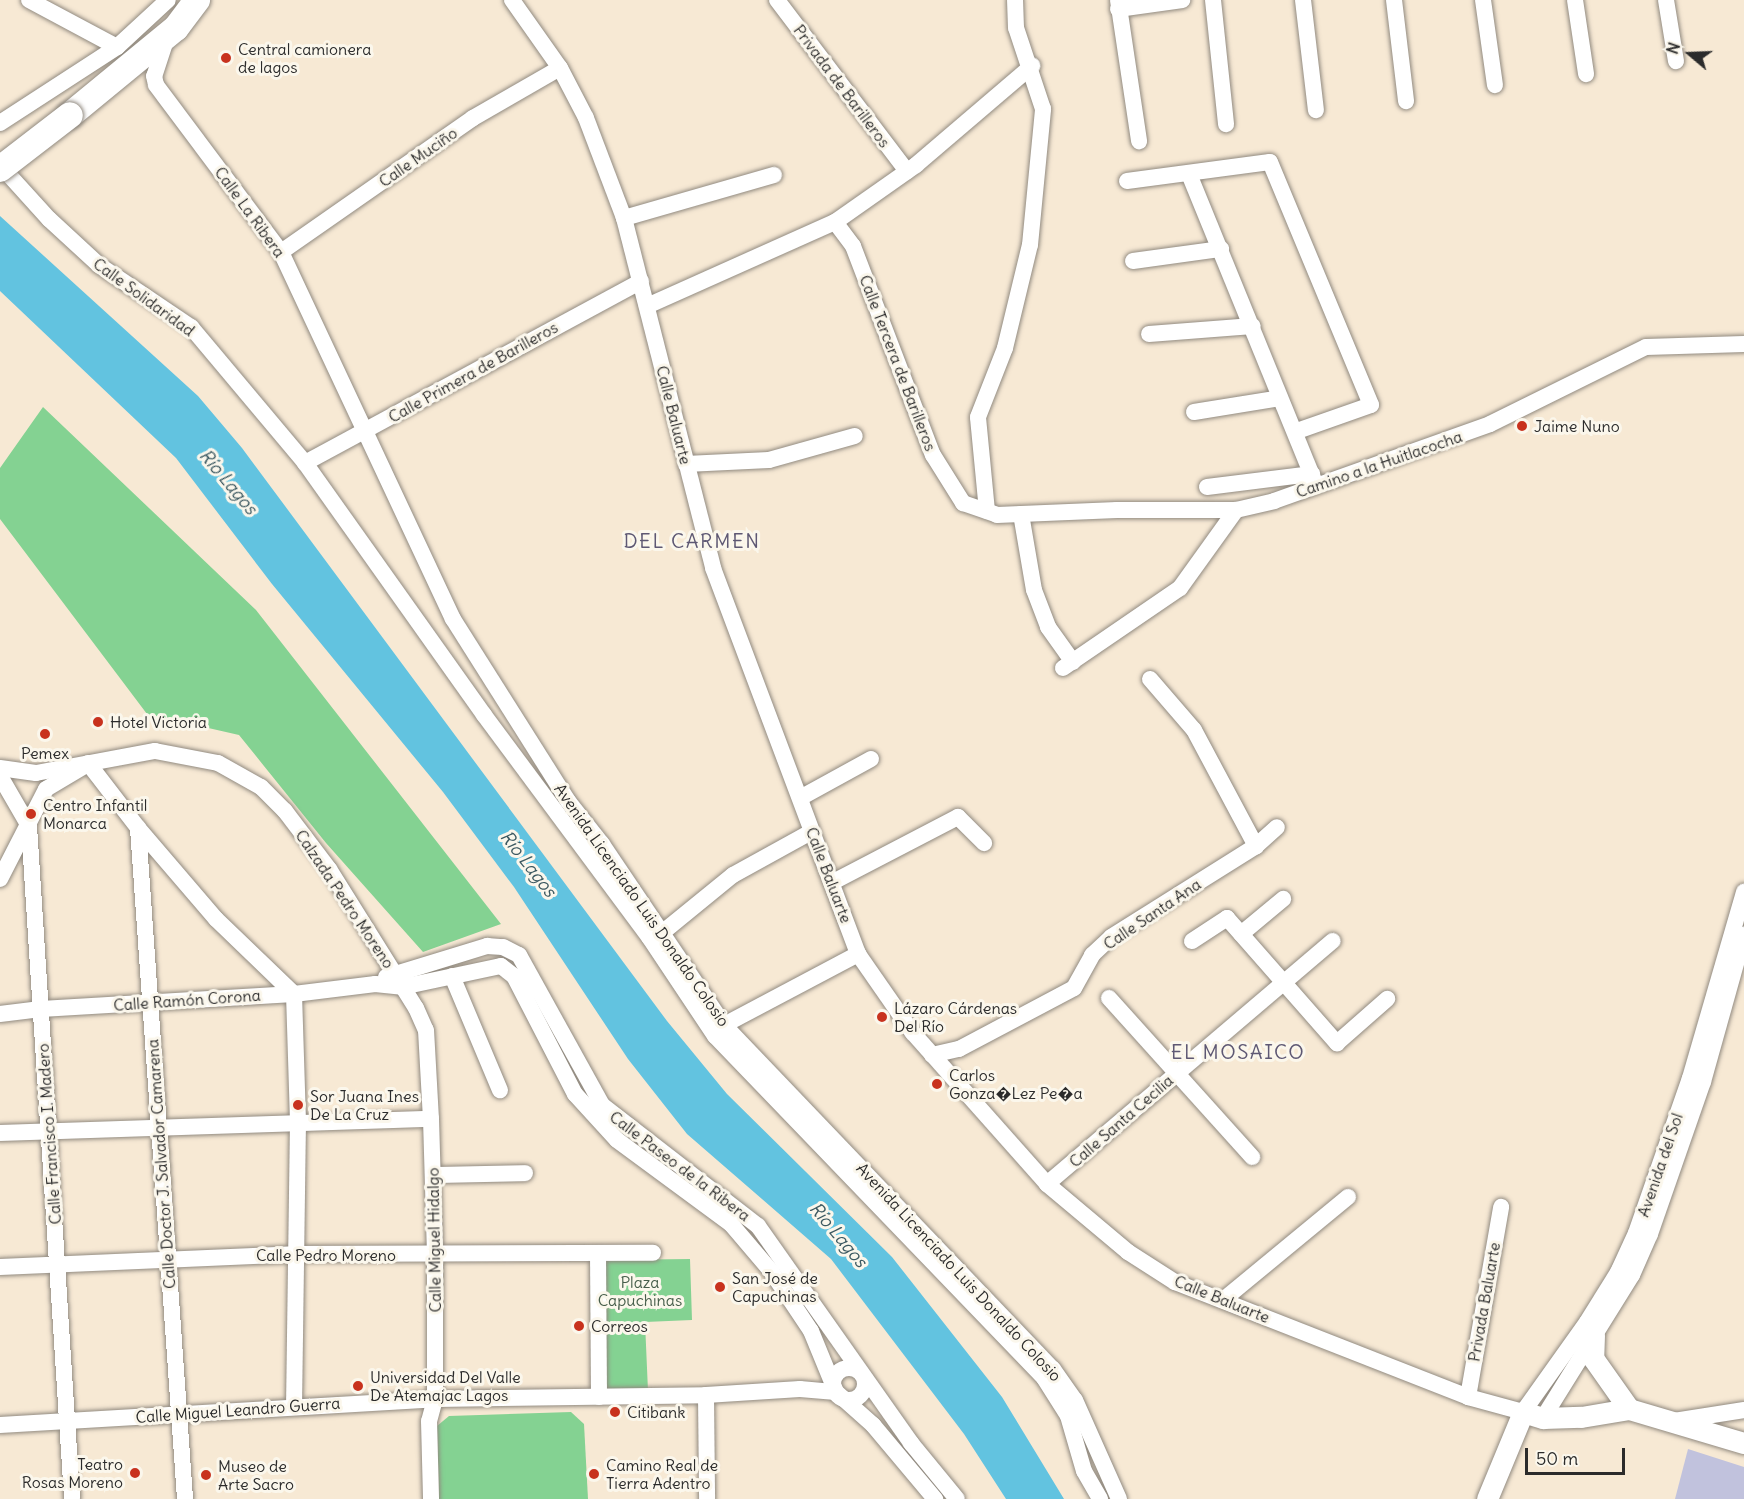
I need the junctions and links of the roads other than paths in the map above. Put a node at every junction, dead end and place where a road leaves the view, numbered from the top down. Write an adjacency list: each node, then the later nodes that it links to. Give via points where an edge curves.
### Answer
1 (29, 0): 17 (street)
2 (168, 0): 17 (street)
3 (197, 0): 16 (highway)
4 (208, 0): 16 (street)
5 (512, 0): 20 (street, Calle Baluarte)
6 (777, 0): 29 (street, Privada de Barilleros)
7 (1015, 0): 19 (street, via 1016,28)
8 (1182, 0): 15 (street)
9 (1213, 0): 26 (street)
10 (1303, 0): 24 (street)
11 (1394, 0): 23 (street)
12 (1483, 0): 22 (street)
13 (1575, 0): 21 (street)
14 (1666, 0): 18 (street)
15 (1118, 4): 27 (street)
16 (172, 32): 28 (highway, bridge); 36 (street, Calle La Ribera, via 156,62 156,85)
17 (117, 47): 25 (street)
18 (1676, 61)
19 (1032, 66): 29 (street); 53 (street, via 1043,109 1030,245 1005,348 978,417)
20 (560, 68): 33 (street, Calle Baluarte, via 586,118); 36 (street, Calle Muciño, via 473,118)
21 (1586, 74)
22 (1495, 86)
23 (1406, 101)
24 (1316, 110)
25 (0, 123)
26 (1226, 124)
27 (1139, 141)
28 (0, 167): 48 (street, Calle Solidaridad, via 99,265 191,327)
29 (907, 171): 34 (street)
30 (1189, 174): 32 (street); 35 (street); 46 (street, via 1270,162 1371,405)
31 (774, 175): 33 (street)
32 (1127, 181)
33 (624, 219): 38 (street, Calle Baluarte)
34 (835, 222): 39 (street); 53 (street, Calle Tercera de Barilleros, via 853,246 933,455 963,503)
35 (1221, 249): 37 (street); 40 (street)
36 (281, 252): 45 (street, Calle La Ribera)
37 (1133, 261)
38 (640, 281): 39 (street, Calle Baluarte); 45 (street, Calle Primera de Barilleros)
39 (647, 306): 49 (street, Calle Baluarte)
40 (1253, 326): 41 (street); 43 (street)
41 (1149, 334)
42 (1744, 344): 50 (street, Camino a la Huitlacocha, via 1646,347 1490,424)
43 (1280, 398): 44 (street); 46 (street)
44 (1194, 412)
45 (367, 429): 48 (street, Calle Primera de Barilleros); 71 (street, Avenida Licenciado Luis Donaldo Colosio, via 453,619 568,801)
46 (1297, 431): 50 (street)
47 (855, 436): 49 (street, via 813,451 769,460)
48 (305, 463): 88 (street, Avenida Licenciado Luis Donaldo Colosio, via 484,715)
49 (686, 464): 60 (street, Calle Baluarte, via 713,568)
50 (1314, 480): 51 (street); 52 (street, Camino a la Huitlacocha)
51 (1207, 488)
52 (1236, 510): 54 (street, Camino a la Huitlacocha); 54 (street, via 1180,588 1068,665 1034,590)
53 (992, 513): 54 (street, Camino a la Huitlacocha)
54 (1021, 514)
55 (1150, 680): 66 (street, via 1194,730)
56 (871, 759): 60 (street)
57 (88, 763): 58 (street, via 36,773); 61 (street, via 46,789 33,810); 63 (street); 77 (street, Calzada Pedro Moreno, via 155,751 218,763 261,787 285,811 329,869)
58 (0, 768)
59 (0, 776): 61 (street, Calle Francisco I. Madero)
60 (800, 798): 64 (street, Calle Baluarte)
61 (29, 826): 67 (street); 86 (street, Calle Francisco I. Madero)
62 (1277, 827): 66 (street, Calle Santa Ana)
63 (138, 828): 82 (street, via 216,919); 85 (street, Calle Doctor J. Salvador Camarena)
64 (812, 832): 68 (street, Calle Baluarte); 71 (street, via 733,875)
65 (984, 843): 68 (street, via 958,817)
66 (1256, 846): 89 (street, Calle Santa Ana, via 1111,938 1092,955 1074,988 959,1049)
67 (0, 879)
68 (833, 882): 76 (street, Calle Baluarte)
69 (1744, 892): 122 (street, Avenida del Sol, via 1690,1078 1636,1233)
70 (1283, 899): 72 (street)
71 (663, 932): 88 (street, Avenida Licenciado Luis Donaldo Colosio)
72 (1241, 934): 74 (street, via 1227,918); 80 (street)
73 (1744, 935): 111 (street, Avenida del Sol, via 1703,1082 1650,1234 1632,1275)
74 (1192, 941)
75 (1333, 941): 80 (street, Calle Santa Cecilia)
76 (858, 954): 88 (street); 89 (street, Calle Baluarte)
77 (394, 972): 79 (street, Calle Ramón Corona); 81 (street, Calzada Pedro Moreno); 112 (street, Calle Paseo de la Ribera, via 487,946 503,947 519,955 602,1105 758,1226)
78 (452, 976): 81 (street, Calle Paseo de la Ribera); 91 (street); 113 (street, Calle Paseo de la Ribera, via 501,966 514,976 574,1094 617,1140 731,1224 771,1271 811,1331)
79 (375, 984): 81 (street, Calle Ramón Corona); 82 (street, Calle Ramón Corona)
80 (1282, 985): 84 (street, via 1337,1043); 90 (street, Calle Santa Cecilia)
81 (402, 987): 92 (street, Calle Miguel Hidalgo, via 426,1030)
82 (294, 994): 85 (street, Calle Ramón Corona); 93 (street)
83 (1109, 998): 90 (street)
84 (1387, 999)
85 (150, 1003): 86 (street, Calle Ramón Corona); 94 (street, Calle Doctor J. Salvador Camarena)
86 (41, 1009): 87 (street, Calle Ramón Corona); 96 (street, Calle Francisco I. Madero)
87 (0, 1014)
88 (719, 1030): 133 (street, Avenida Licenciado Luis Donaldo Colosio, via 1044,1378 1068,1416 1084,1471); 134 (street, Avenida Licenciado Luis Donaldo Colosio, via 1053,1369 1075,1400)
89 (932, 1055): 100 (street, Calle Baluarte)
90 (1177, 1073): 97 (street); 100 (street, Calle Santa Cecilia)
91 (500, 1090)
92 (431, 1119): 93 (street); 99 (street, Calle Miguel Hidalgo)
93 (298, 1121): 94 (street); 105 (street)
94 (159, 1127): 96 (street); 107 (street, Calle Doctor J. Salvador Camarena)
95 (0, 1133): 96 (street)
96 (49, 1133): 108 (street, Calle Francisco I. Madero)
97 (1251, 1157)
98 (525, 1173): 99 (street)
99 (433, 1175): 106 (street, Calle Miguel Hidalgo)
100 (1047, 1184): 110 (street, Calle Baluarte, via 1128,1252 1175,1282)
101 (1348, 1197): 110 (street)
102 (1501, 1208): 115 (street, Privada Baluarte)
103 (598, 1253): 104 (street, Calle Pedro Moreno); 106 (street, Calle Pedro Moreno); 116 (street)
104 (653, 1253)
105 (294, 1254): 106 (street, Calle Pedro Moreno); 107 (street, Calle Pedro Moreno); 118 (street)
106 (435, 1255): 117 (street, Calle Miguel Hidalgo)
107 (168, 1258): 108 (street, Calle Pedro Moreno); 121 (street, Calle Doctor J. Salvador Camarena)
108 (57, 1263): 109 (street, Calle Pedro Moreno); 123 (street, Calle Francisco I. Madero)
109 (0, 1267)
110 (1223, 1300): 115 (street, Calle Baluarte)
111 (1594, 1335): 119 (main road, via 1593,1358); 122 (street, Avenida del Sol)
112 (863, 1376): 113 (street, via 851,1368 841,1370 835,1378); 132 (street, Calle Paseo de la Ribera)
113 (836, 1392): 114 (street, Calle Miguel Leandro Guerra, via 800,1389); 131 (street, Calle Paseo de la Ribera, via 873,1425)
114 (706, 1395): 116 (street, Calle Miguel Leandro Guerra); 130 (street)
115 (1468, 1396): 122 (street, Calle Baluarte)
116 (599, 1397): 117 (street, Calle Miguel Leandro Guerra)
117 (435, 1399): 118 (street, Calle Miguel Leandro Guerra); 129 (street, Calle Miguel Hidalgo, via 429,1421)
118 (294, 1405): 121 (street, Calle Miguel Leandro Guerra)
119 (1629, 1410): 122 (main road, via 1581,1418); 124 (main road)
120 (1744, 1410): 124 (street)
121 (179, 1414): 123 (street, Calle Miguel Leandro Guerra); 128 (street, Calle Doctor J. Salvador Camarena)
122 (1533, 1415): 135 (main road)
123 (68, 1421): 125 (street, Calle Miguel Leandro Guerra); 127 (street, Calle Francisco I. Madero)
124 (1668, 1422): 126 (main road)
125 (0, 1425)
126 (1744, 1443)
127 (72, 1499)
128 (185, 1499)
129 (431, 1499)
130 (707, 1499)
131 (935, 1499)
132 (957, 1499)
133 (1100, 1499)
134 (1119, 1499)
135 (1487, 1499)

